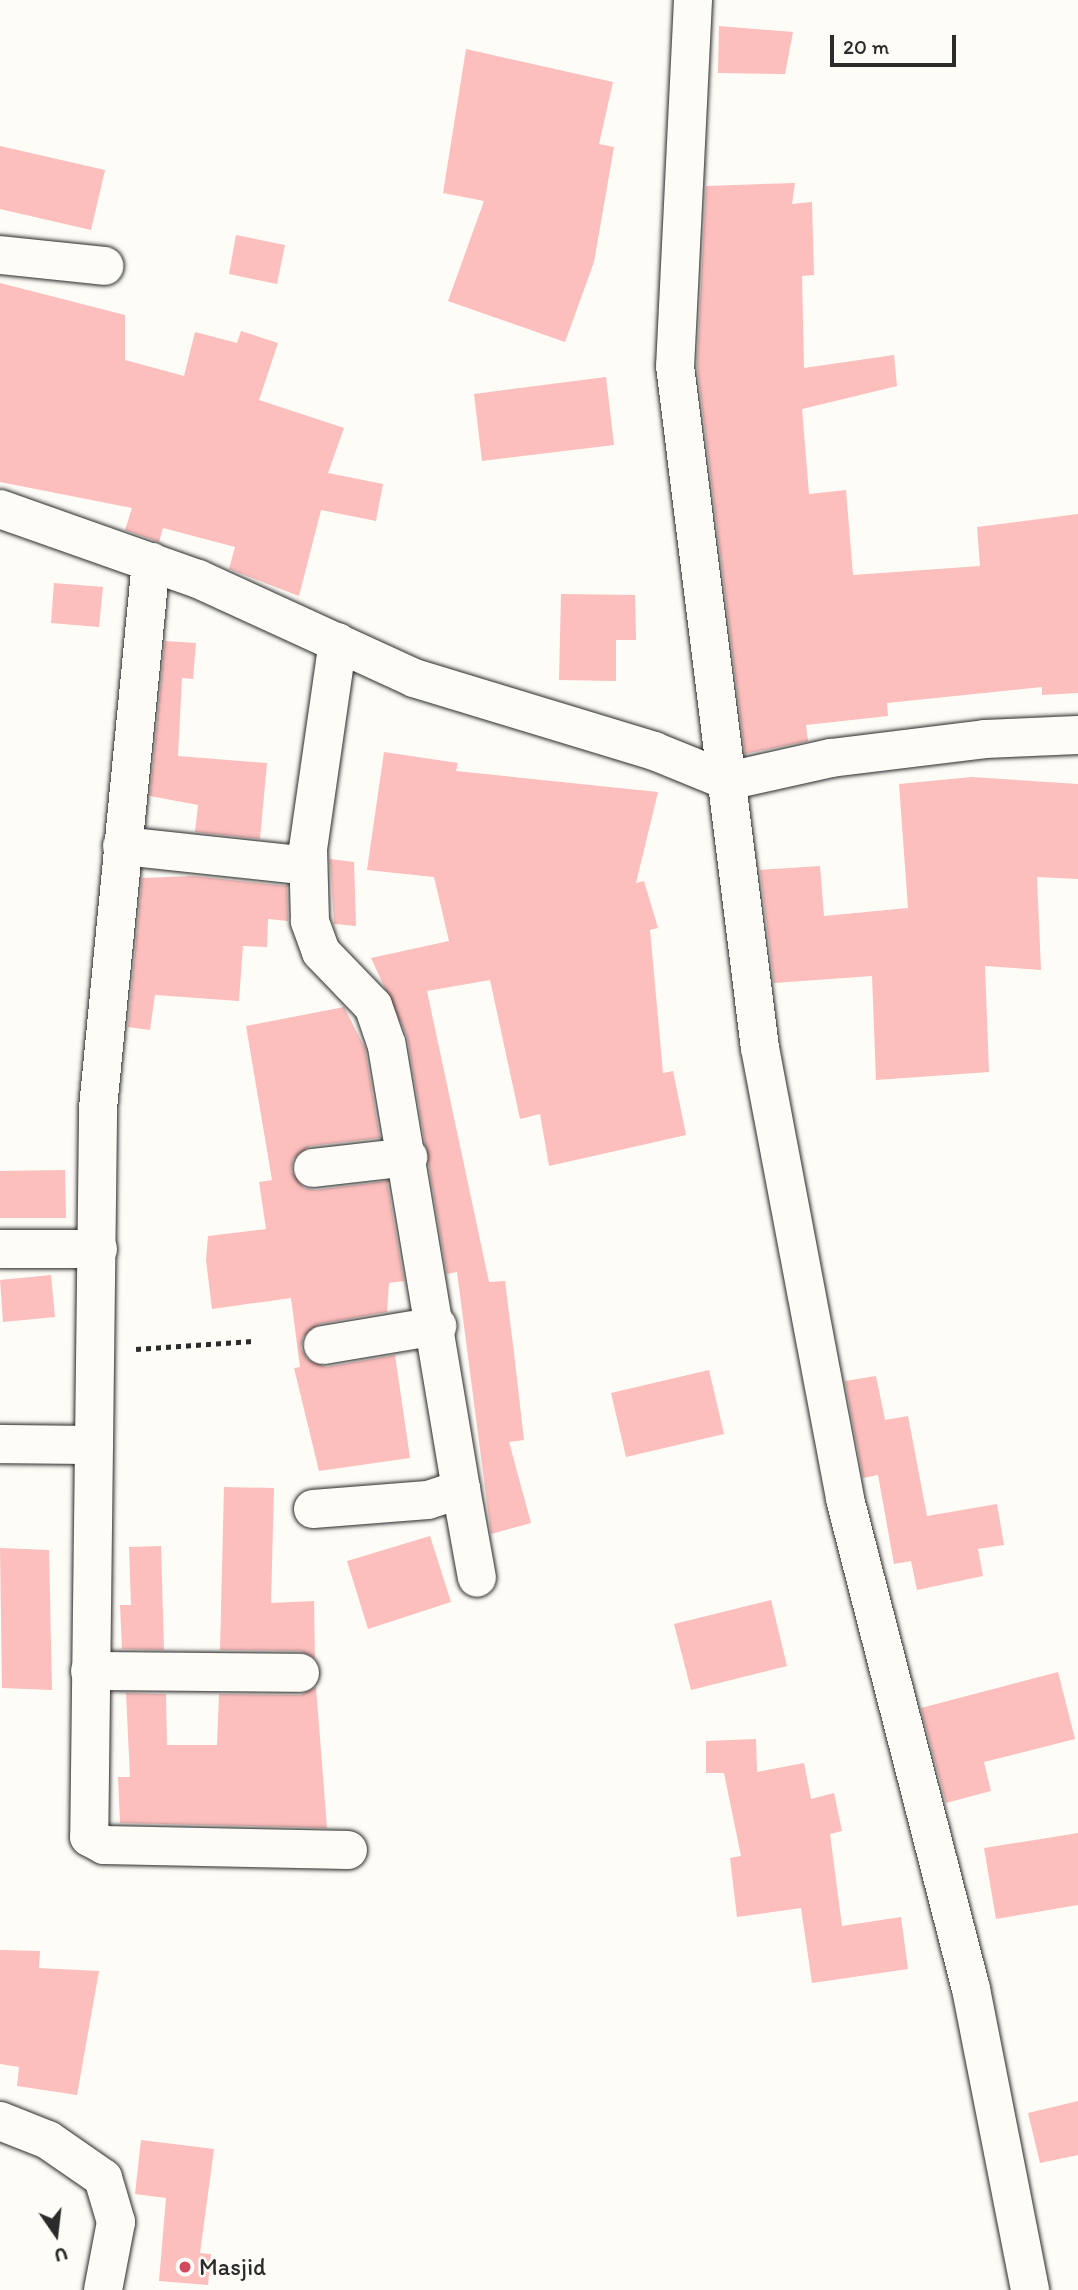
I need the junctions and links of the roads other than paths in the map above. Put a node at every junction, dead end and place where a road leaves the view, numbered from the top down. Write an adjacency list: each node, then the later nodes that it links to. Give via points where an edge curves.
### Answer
1 (693, 0): 9 (street, via 675,366)
2 (0, 256): 3 (street)
3 (104, 266)
4 (0, 509): 5 (street)
5 (151, 562): 6 (street); 10 (street)
6 (338, 642): 9 (street, via 414,678 654,751); 11 (street)
7 (1078, 735): 9 (street, via 844,757)
8 (1078, 748): 9 (street, via 969,750)
9 (728, 781): 28 (street, via 760,1048 845,1499 971,1989)
10 (122, 846): 11 (street); 15 (street, via 98,1108)
11 (308, 866): 12 (street, via 313,937 373,1006)
12 (408, 1157): 13 (street); 16 (street)
13 (313, 1168)
14 (0, 1249): 15 (street)
15 (98, 1249): 19 (street)
16 (437, 1326): 17 (street); 20 (street)
17 (323, 1345)
18 (0, 1444): 19 (street)
19 (94, 1445): 23 (street)
20 (461, 1489): 21 (street, via 428,1500); 22 (street)
21 (313, 1509)
22 (477, 1578)
23 (90, 1671): 24 (street); 25 (street, via 86,1826 94,1841)
24 (300, 1673)
25 (348, 1850)
26 (0, 2121): 27 (street, via 48,2140 103,2178 116,2222)
27 (103, 2290)
28 (1030, 2290)

